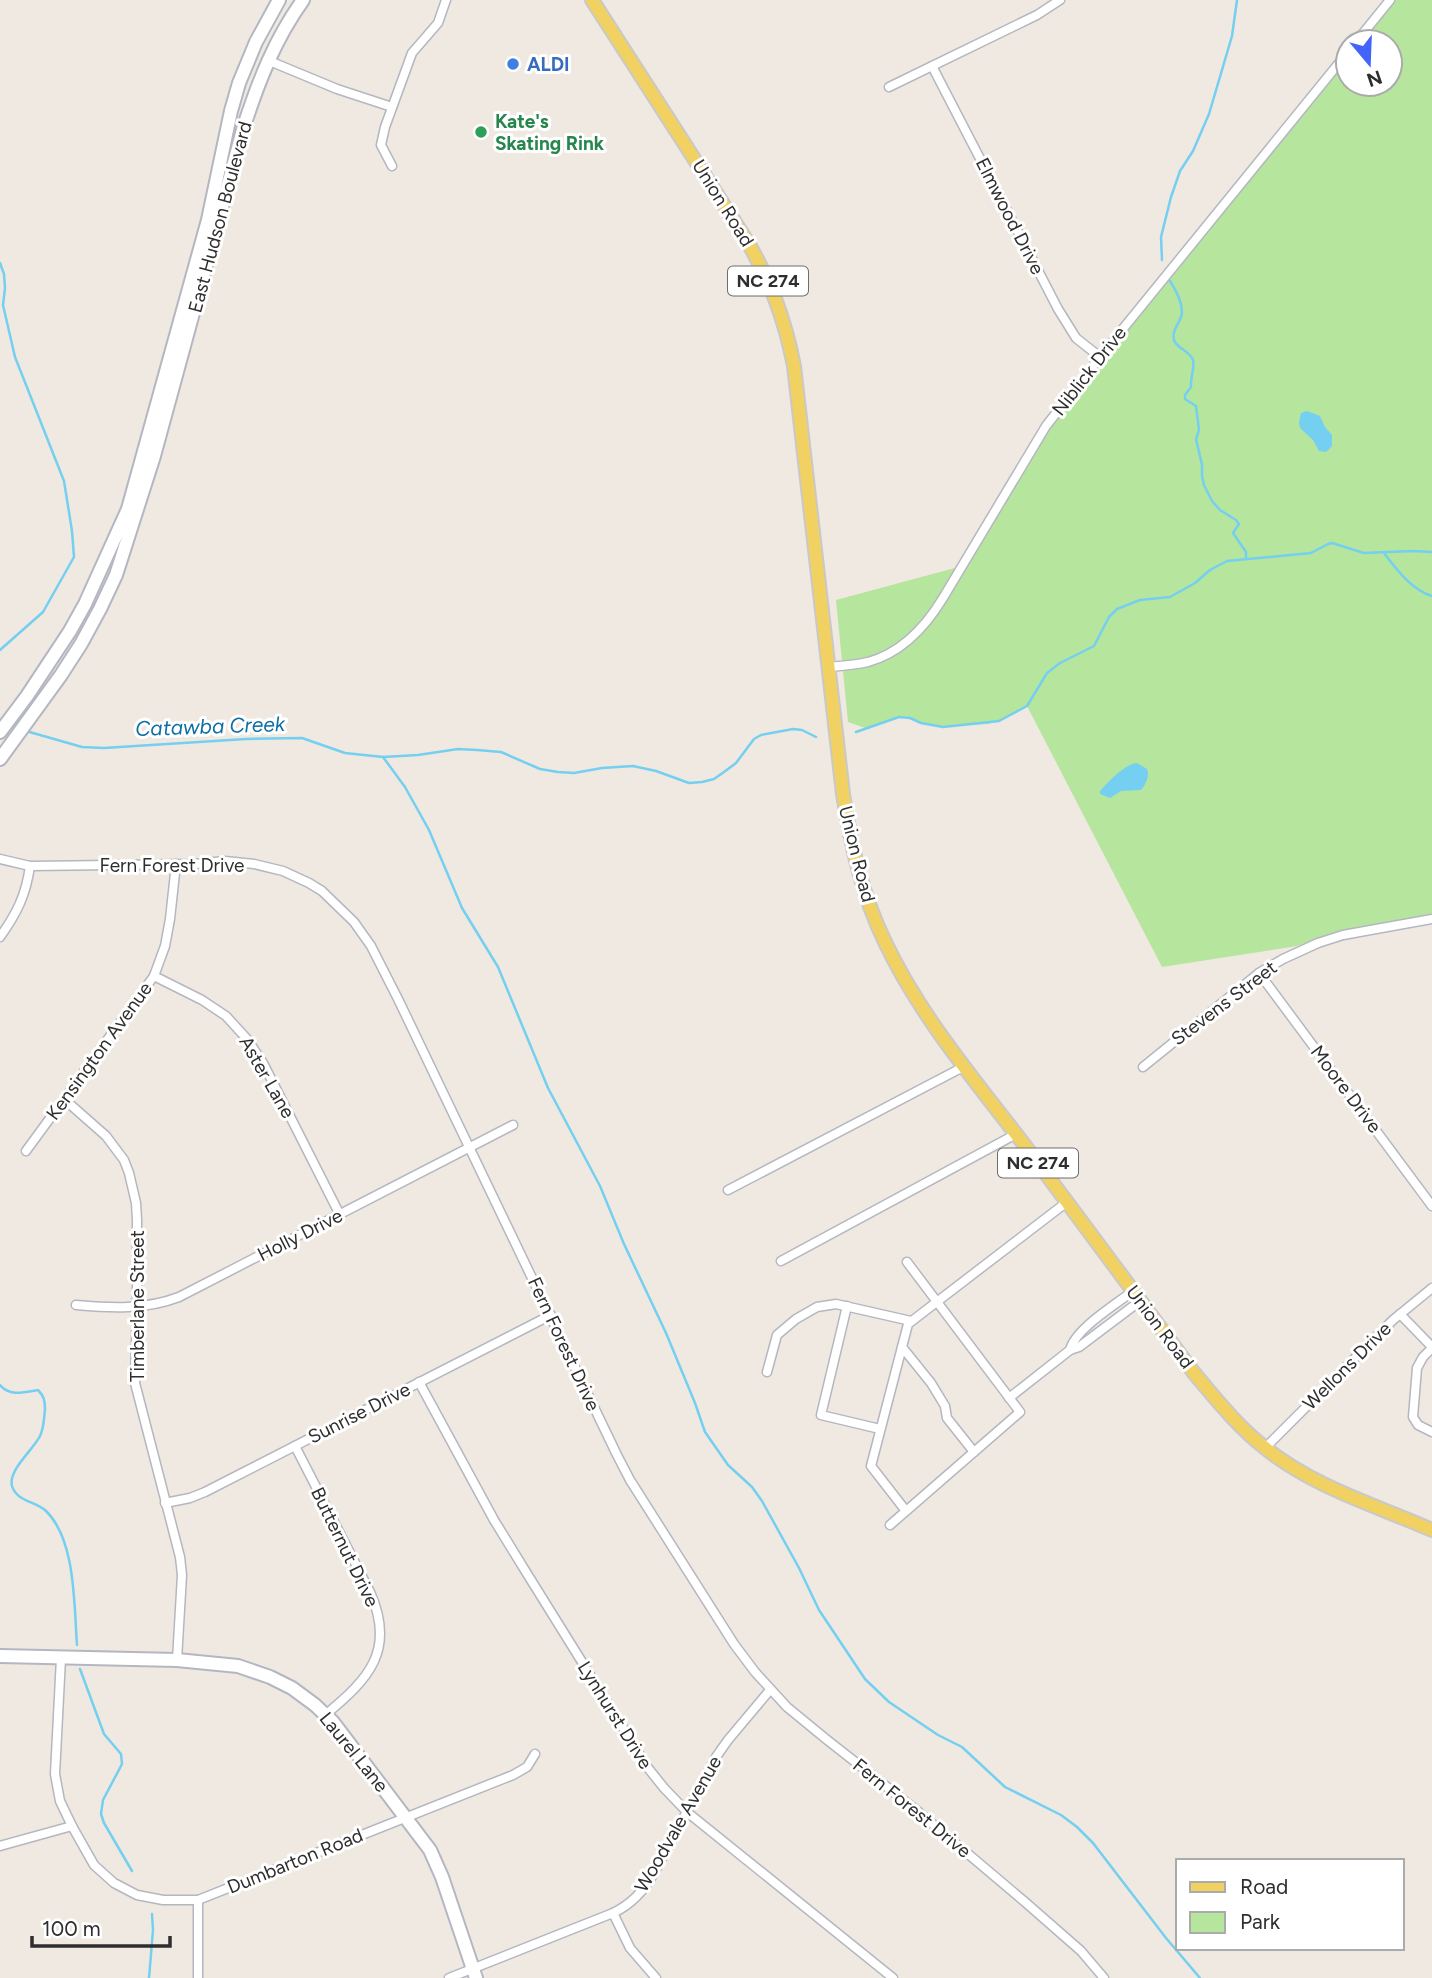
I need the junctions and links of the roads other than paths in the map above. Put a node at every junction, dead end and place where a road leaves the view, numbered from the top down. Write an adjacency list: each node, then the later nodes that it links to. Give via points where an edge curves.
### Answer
1 (279, 0): 15 (main road, East Hudson Boulevard, via 239,83)
2 (303, 0): 8 (main road, East Hudson Boulevard)
3 (446, 0): 12 (street, via 438,23 412,53)
4 (592, 0): 16 (main road, Union Road / NC 274, via 745,237 778,303 794,366)
5 (1060, 0): 9 (street)
6 (1390, 0): 7 (street)
7 (1367, 28)
8 (267, 61): 12 (street); 15 (main road, East Hudson Boulevard)
9 (932, 66): 11 (street); 14 (street, Elmwood Drive, via 1058,309 1076,338)
10 (1334, 69): 14 (street, Niblick Drive)
11 (888, 87)
12 (392, 107): 13 (street, via 381,141)
13 (391, 166)
14 (1100, 357): 16 (street, Niblick Drive, via 1046,426 929,620 909,639 874,660)
15 (152, 441): 17 (main road, East Hudson Boulevard, via 128,509 85,604 64,642); 18 (main road, East Hudson Boulevard, via 116,575 100,609 81,644)
16 (829, 667): 26 (main road, Union Road / NC 274, via 843,794 863,886 896,964)
17 (0, 732)
18 (0, 759)
19 (0, 859): 21 (street, Fern Forest Drive)
20 (176, 864): 21 (street, Fern Forest Drive); 25 (street, Kensington Avenue, via 165,946); 31 (street, Fern Forest Drive, via 225,861 268,867 309,883 344,911 376,957)
21 (30, 866): 23 (street, via 25,894)
22 (1432, 919): 24 (street, Stevens Street, via 1332,938)
23 (0, 937)
24 (1259, 973): 27 (street, Stevens Street); 35 (street, Moore Drive)
25 (155, 976): 28 (street, Kensington Avenue); 36 (street, Aster Lane, via 226,1016 247,1039)
26 (965, 1066): 30 (main road, Union Road / NC 274); 33 (street)
27 (1143, 1067)
28 (64, 1099): 32 (street, Kensington Avenue); 44 (street, Timberlane Street, via 106,1136 129,1173 136,1203)
29 (513, 1125): 31 (street, Holly Drive)
30 (1016, 1134): 34 (main road, Union Road / NC 274); 37 (street)
31 (470, 1148): 36 (street, Holly Drive); 46 (street, Fern Forest Drive)
32 (26, 1151)
33 (728, 1190)
34 (1067, 1202): 40 (main road, Union Road / NC 274); 41 (street)
35 (1432, 1206)
36 (340, 1215): 44 (street, Holly Drive, via 179,1297)
37 (781, 1261)
38 (907, 1262): 41 (street)
39 (1432, 1288): 45 (street, Wellons Drive)
40 (1137, 1296): 52 (street, via 1081,1332 1070,1350); 56 (main road, Union Road / NC 274, via 1215,1398)
41 (936, 1302): 47 (street); 52 (street)
42 (76, 1305): 44 (street, Holly Drive)
43 (847, 1306): 47 (street); 50 (street, via 817,1307 796,1319 777,1335); 53 (street, via 821,1415)
44 (137, 1307): 58 (street, Timberlane Street, via 135,1382)
45 (1401, 1314): 49 (street); 56 (street, Wellons Drive)
46 (551, 1315): 51 (street, Sunrise Drive); 65 (street, Fern Forest Drive, via 630,1480 734,1644)
47 (911, 1321): 48 (street)
48 (902, 1347): 53 (street); 57 (street, via 931,1383 946,1406 947,1418)
49 (1432, 1348): 54 (street, via 1417,1368 1413,1417)
50 (768, 1372)
51 (419, 1382): 55 (street, Sunrise Drive); 68 (street, Lynhurst Drive, via 526,1572 648,1768)
52 (1009, 1398): 57 (street, via 1020,1412)
53 (880, 1429): 59 (street, via 871,1466)
54 (1432, 1432)
55 (295, 1446): 58 (street, Sunrise Drive, via 197,1496); 66 (street, Butternut Drive, via 370,1592 379,1621 378,1646 364,1680)
56 (1265, 1448): 61 (main road, Union Road / NC 274, via 1342,1493)
57 (974, 1452): 59 (street)
58 (165, 1503): 64 (street, Timberlane Street, via 181,1565)
59 (906, 1511): 60 (street)
60 (890, 1525)
61 (1432, 1530)
62 (0, 1656): 63 (main road, Laurel Lane)
63 (61, 1658): 64 (main road, Laurel Lane); 70 (street, Dumbarton Road, via 55,1774 60,1801)
64 (177, 1660): 66 (main road, Laurel Lane, via 212,1662 270,1676)
65 (770, 1690): 68 (street, Woodvale Avenue, via 716,1757); 79 (street, Fern Forest Drive, via 1025,1902 1081,1951)
66 (326, 1715): 69 (main road, Laurel Lane)
67 (535, 1754): 69 (street, Dumbarton Road, via 527,1767 513,1775)
68 (687, 1812): 73 (street, Woodvale Avenue, via 647,1886); 78 (street, Lynhurst Drive)
69 (405, 1817): 72 (street, Dumbarton Road); 74 (main road, Laurel Lane, via 430,1850 442,1877)
70 (72, 1826): 71 (street); 72 (street, Dumbarton Road, via 94,1865 114,1883 137,1895)
71 (0, 1846)
72 (198, 1900): 75 (street)
73 (612, 1913): 74 (street, Woodvale Avenue); 77 (street, via 630,1948)
74 (474, 1973): 76 (street, Woodvale Avenue)
75 (198, 1978)
76 (449, 1978)
77 (656, 1978)
78 (893, 1978)
79 (1104, 1978)

